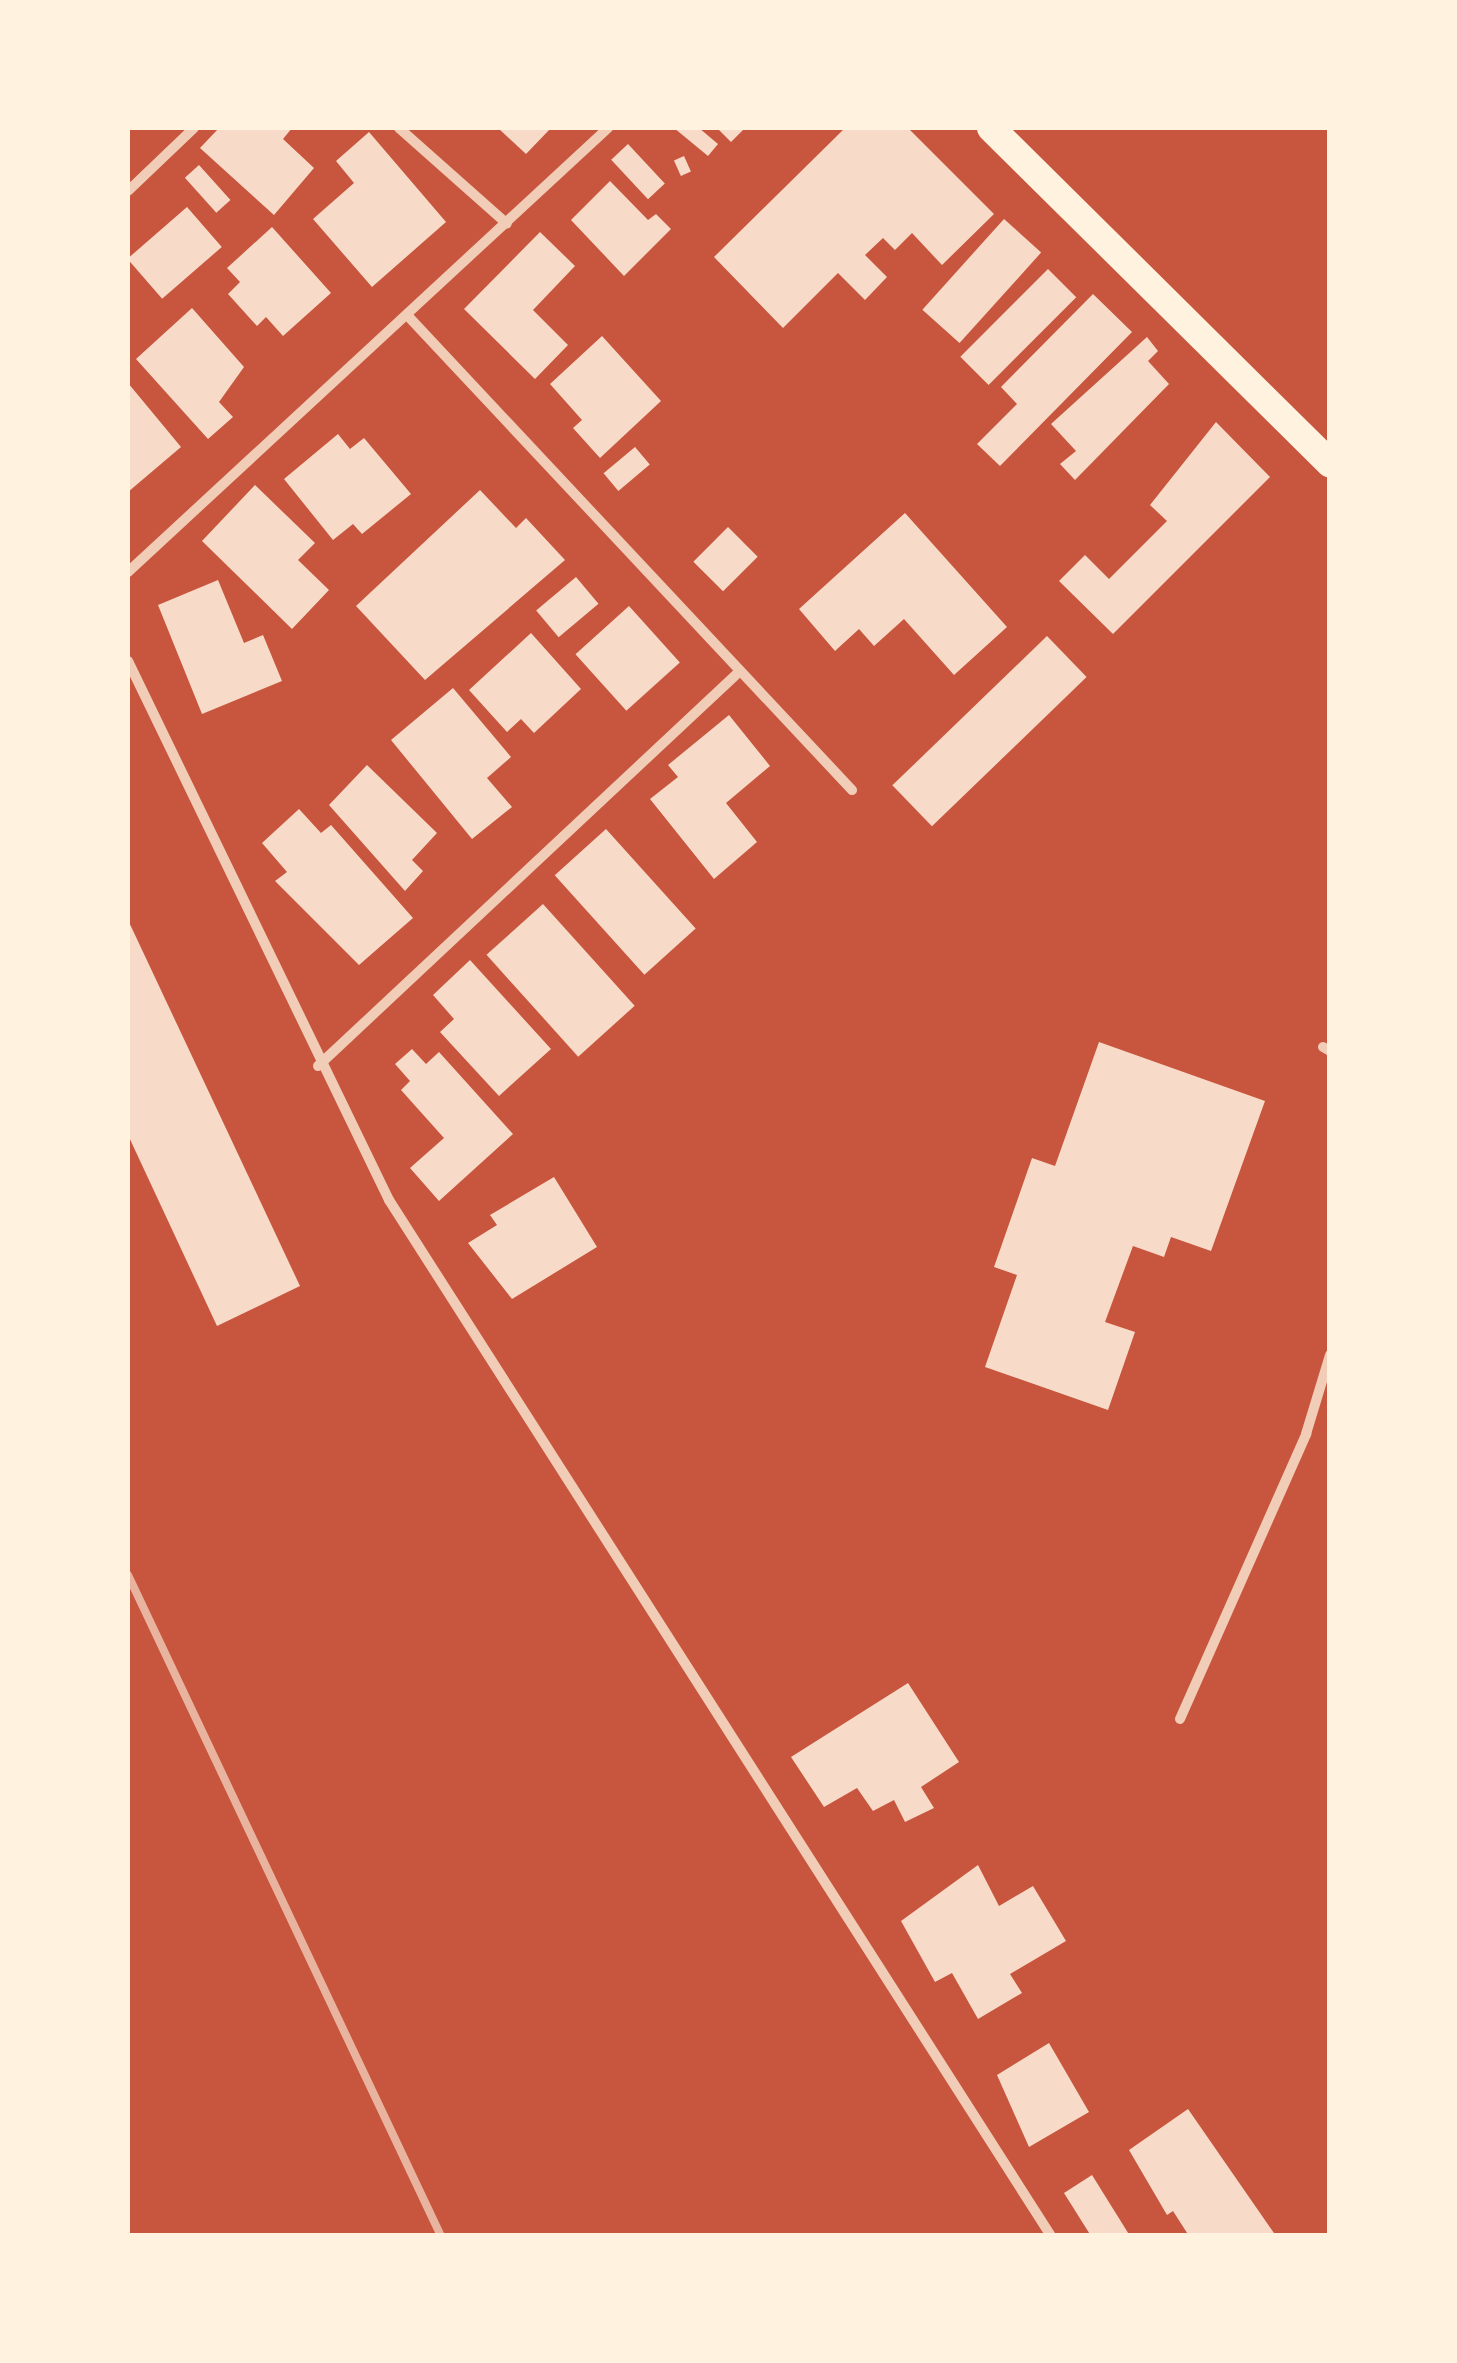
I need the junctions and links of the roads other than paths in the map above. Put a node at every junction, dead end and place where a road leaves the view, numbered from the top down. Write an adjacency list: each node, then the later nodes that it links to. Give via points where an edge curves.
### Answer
1 (194, 128): 5 (street)
2 (399, 128): 6 (street)
3 (608, 128): 6 (street)
4 (991, 128): 8 (highway)
5 (128, 191)
6 (507, 224): 7 (street)
7 (407, 315): 9 (street); 11 (street)
8 (1330, 464)
9 (128, 572)
10 (128, 661): 13 (street)
11 (740, 671): 12 (street); 13 (street)
12 (852, 790)
13 (318, 1066): 16 (street, via 478,1345)
14 (1330, 1355): 15 (street, via 1306,1434)
15 (1180, 1719)
16 (1050, 2236)

